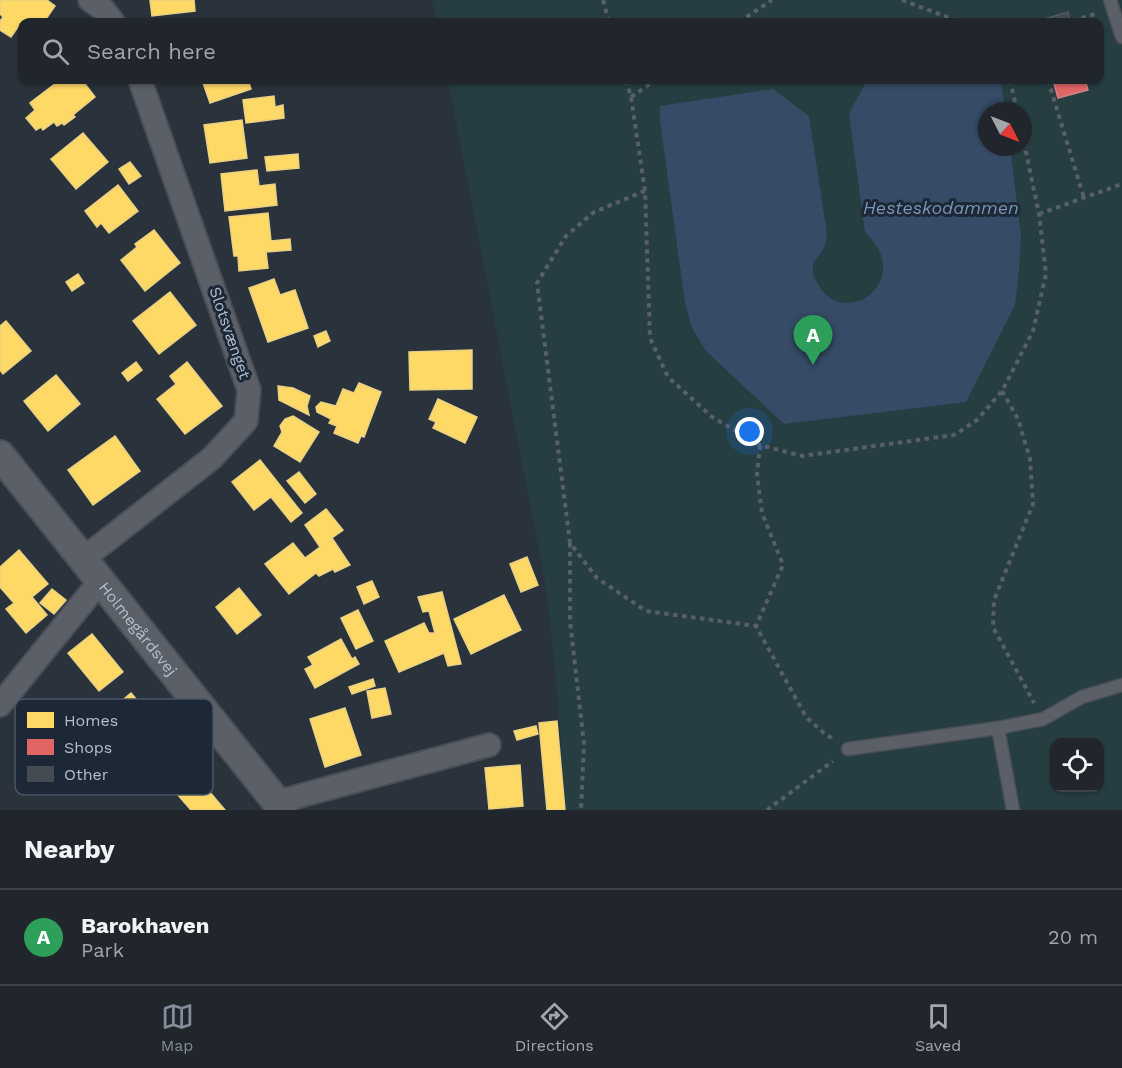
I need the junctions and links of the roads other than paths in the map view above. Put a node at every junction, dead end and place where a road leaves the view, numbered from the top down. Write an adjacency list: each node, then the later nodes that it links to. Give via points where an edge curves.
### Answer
1 (90, 0): 3 (street)
2 (1110, 0): 4 (lane)
3 (110, 18)
4 (1122, 37)
5 (141, 84): 7 (street, Slotsvænget, via 249,390 246,421)
6 (0, 455): 7 (street, Holmegårdsvej)
7 (92, 570): 9 (street, Holmegårdsvej); 10 (street, Slotsvænget)
8 (1122, 685): 12 (lane, via 1082,698 1044,719)
9 (195, 699)
10 (0, 705)
11 (213, 722): 15 (street, Holmegårdsvej)
12 (998, 728): 14 (lane); 16 (lane)
13 (489, 745): 15 (street, Holmegårdsvej)
14 (848, 749)
15 (280, 806)
16 (1013, 810)

